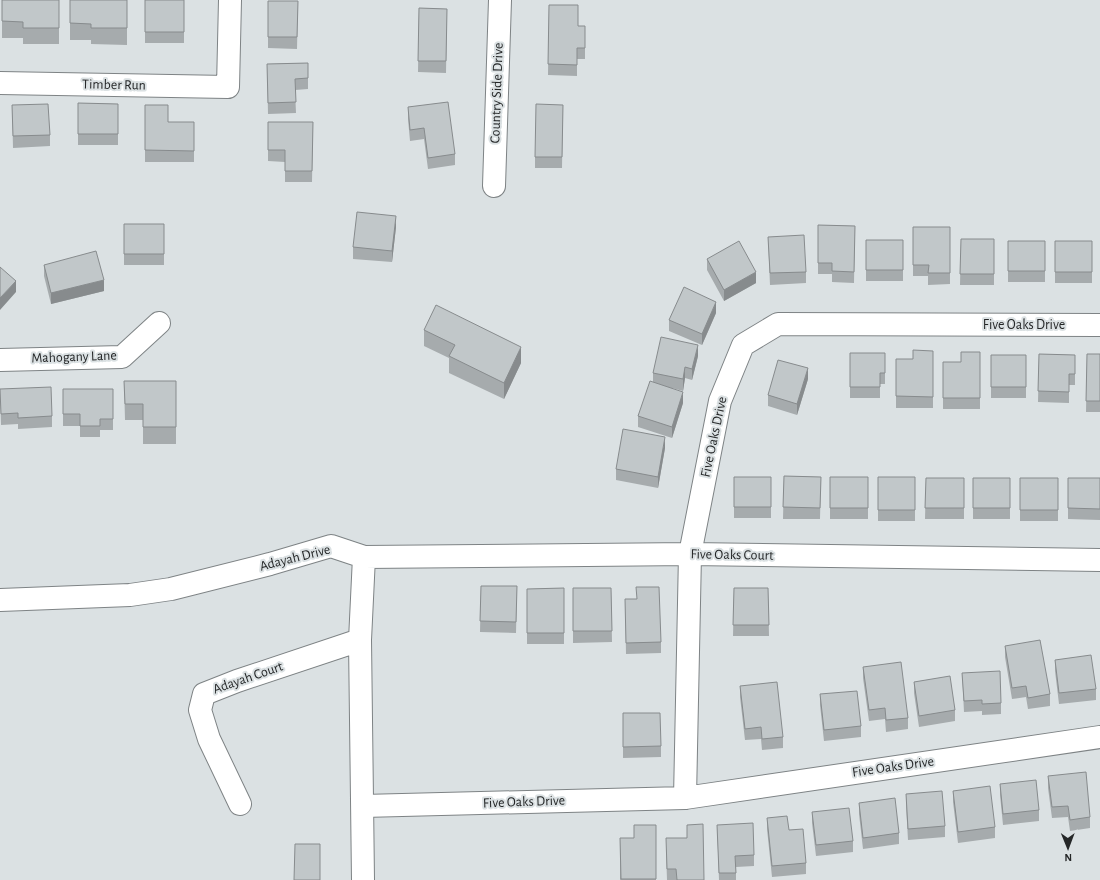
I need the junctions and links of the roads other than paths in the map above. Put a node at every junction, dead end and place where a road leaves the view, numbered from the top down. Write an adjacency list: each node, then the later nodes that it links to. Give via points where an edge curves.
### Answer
1 (230, 0): 3 (street, Timber Run, via 228,87)
2 (500, 0): 4 (street, Country Side Drive)
3 (0, 83)
4 (494, 186)
5 (159, 323): 7 (street, Mahogany Lane, via 122,357)
6 (1100, 325): 8 (street, Five Oaks Drive, via 778,324 743,345 720,401)
7 (0, 360)
8 (690, 554): 9 (street, Five Oaks Court); 10 (street, Five Oaks Court); 14 (street, Five Oaks Drive)
9 (364, 557): 11 (street, Adayah Drive, via 331,546 171,589 130,595); 12 (street)
10 (1100, 560)
11 (0, 600)
12 (360, 640): 15 (street, Adayah Court, via 204,694 200,710 209,738); 16 (street)
13 (1100, 737): 14 (street, Five Oaks Drive)
14 (685, 798): 16 (street, Five Oaks Drive)
15 (240, 804)
16 (363, 806): 17 (street)
17 (363, 880)

